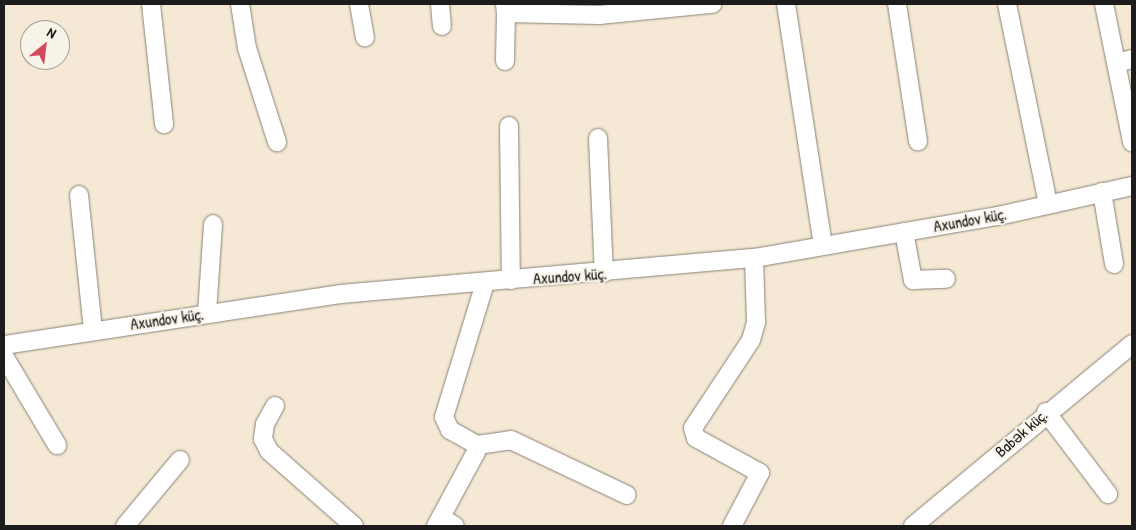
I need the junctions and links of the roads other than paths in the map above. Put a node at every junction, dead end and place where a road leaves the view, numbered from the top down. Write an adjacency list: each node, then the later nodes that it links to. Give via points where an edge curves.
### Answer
1 (151, 4): 15 (street)
2 (240, 4): 19 (street, via 247,48)
3 (359, 4): 12 (street)
4 (440, 4): 11 (street)
5 (712, 4): 10 (street, via 632,14)
6 (786, 4): 27 (street)
7 (897, 4): 18 (street)
8 (1007, 4): 24 (street)
9 (1104, 4): 14 (street)
10 (505, 8): 13 (street)
11 (442, 26)
12 (365, 37)
13 (505, 61)
14 (1124, 61): 20 (street)
15 (164, 124)
16 (509, 126): 32 (street)
17 (598, 138): 30 (street)
18 (918, 141)
19 (276, 142)
20 (1132, 142)
21 (1132, 186): 22 (street, Axundov küç.)
22 (1102, 192): 24 (street, Axundov küç.); 29 (street)
23 (79, 195): 35 (street)
24 (1048, 204): 26 (street, Axundov küç.)
25 (212, 224): 34 (street)
26 (904, 232): 27 (street, Axundov küç.); 31 (street, via 913,280)
27 (823, 245): 28 (street, Axundov küç.)
28 (754, 258): 30 (street, Axundov küç.); 49 (street, via 756,322 751,340 693,428 696,438 760,473)
29 (1114, 264)
30 (604, 273): 32 (street, Axundov küç.)
31 (946, 279)
32 (511, 280): 33 (street, Axundov küç.)
33 (485, 282): 34 (street, Axundov küç., via 341,294); 42 (street, via 444,417 450,430)
34 (207, 313): 35 (street, Axundov küç.)
35 (93, 330): 37 (street, Axundov küç.)
36 (1132, 344): 40 (street, Babək küç.)
37 (4, 345)
38 (4, 356): 41 (street)
39 (275, 406): 48 (street, via 265,424 263,438 268,451)
40 (1046, 412): 44 (street); 50 (street, Babək küç.)
41 (57, 445)
42 (477, 446): 45 (street, via 511,440); 46 (street)
43 (180, 460): 47 (street)
44 (1108, 494)
45 (627, 496)
46 (444, 523)
47 (125, 526)
48 (354, 526)
49 (732, 526)
50 (913, 526)

